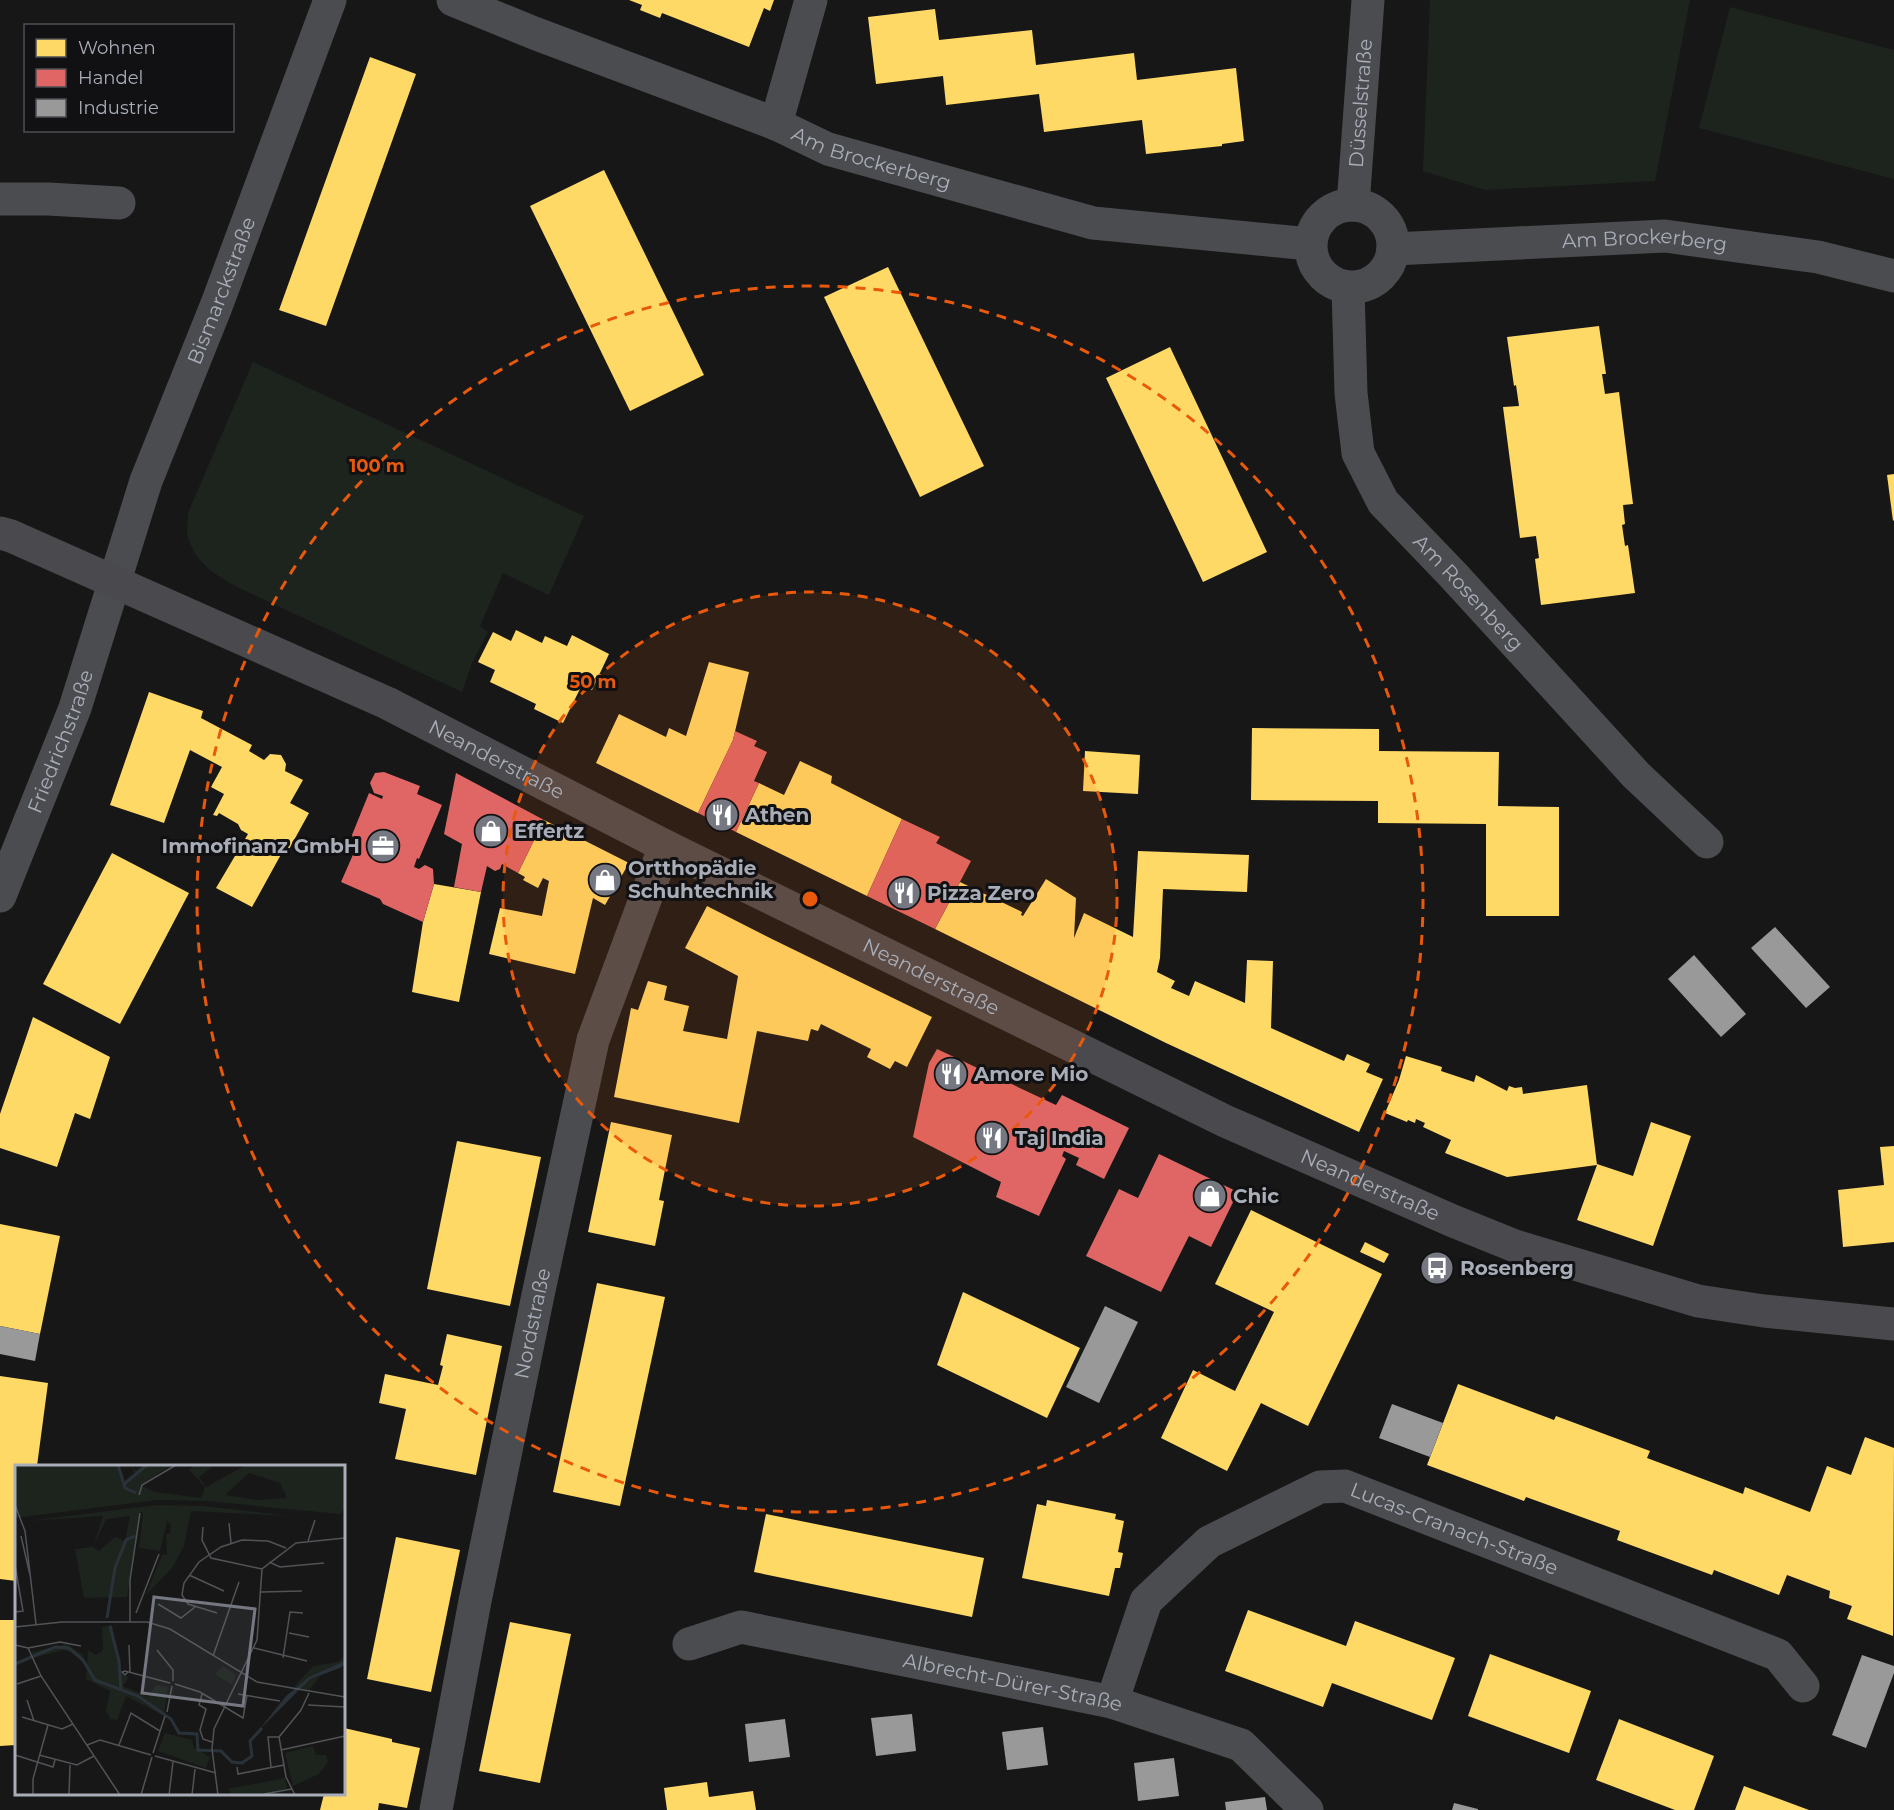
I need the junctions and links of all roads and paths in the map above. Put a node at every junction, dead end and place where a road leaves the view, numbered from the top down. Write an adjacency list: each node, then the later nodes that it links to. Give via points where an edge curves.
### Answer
1 (330, 0): 14 (street, Bismarckstraße, via 217,304 146,481)
2 (453, 0): 5 (street, Am Brockerberg)
3 (811, 0): 5 (street)
4 (1368, 0): 8 (street, Düsselstraße)
5 (776, 123): 9 (street, Am Brockerberg, via 828,149 1093,223)
6 (0, 199): 7 (street)
7 (119, 203)
8 (1353, 205): 9 (street, via 1340,207 1320,220); 10 (street, via 1377,214 1392,236)
9 (1310, 244): 12 (street, via 1312,257 1325,278)
10 (1393, 249): 11 (street, Am Brockerberg, via 1665,236 1818,257); 12 (street, via 1390,262 1374,282)
11 (1894, 276)
12 (1348, 288): 15 (street, Am Rosenberg, via 1351,393 1358,453 1383,502 1636,775)
13 (0, 533): 14 (main road, Neanderstraße)
14 (114, 582): 16 (main road, Neanderstraße, via 387,703); 17 (street, Friedrichstraße, via 75,708)
15 (1707, 842)
16 (665, 846): 18 (main road, Neanderstraße, via 1225,1121 1515,1246 1698,1301); 22 (street, Nordstraße, via 592,1040 475,1601)
17 (0, 896)
18 (1894, 1324)
19 (689, 1644): 21 (street, Albrecht-Dürer-Straße, via 741,1627)
20 (1803, 1686): 21 (street, Lucas-Cranach-Straße, via 1778,1655 1345,1486 1320,1487 1209,1542 1146,1601)
21 (1112, 1702): 23 (street, Albrecht-Dürer-Straße, via 1241,1745)
22 (436, 1810)
23 (1307, 1810)

